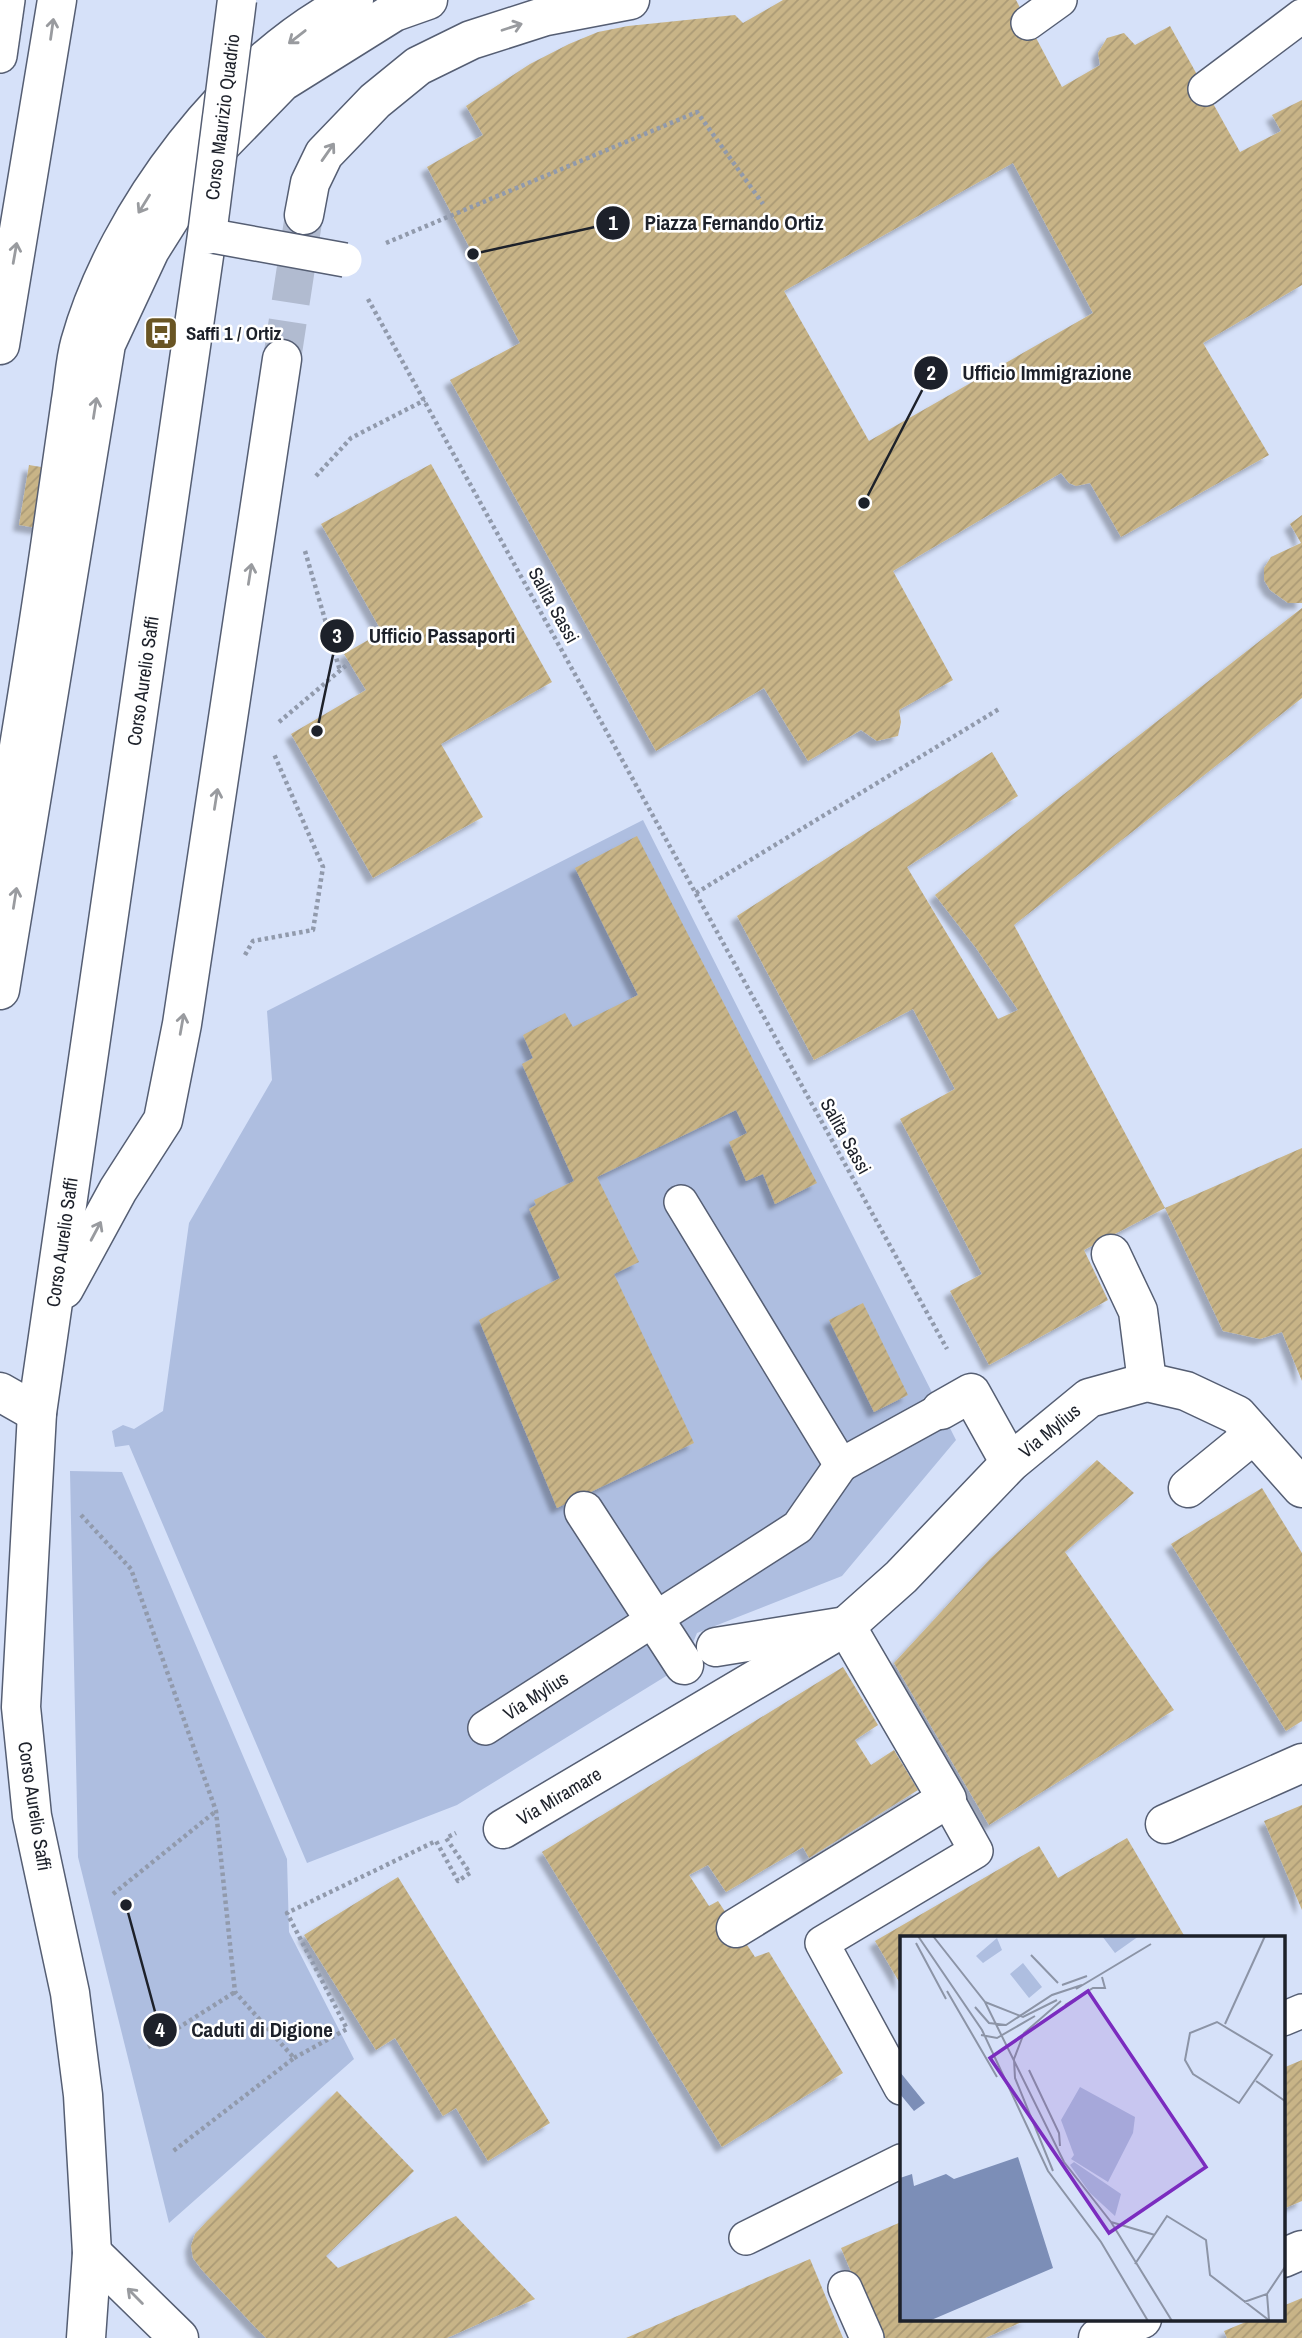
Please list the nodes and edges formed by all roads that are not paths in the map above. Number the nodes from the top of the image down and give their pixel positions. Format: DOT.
graph roads {
  1 [pos="8,0"];
  2 [pos="57,0"];
  3 [pos="237,0"];
  4 [pos="354,0"];
  5 [pos="428,0"];
  6 [pos="630,0"];
  7 [pos="1060,0"];
  8 [pos="1302,16"];
  9 [pos="1028,23"];
  10 [pos="0,56"];
  11 [pos="1205,89"];
  12 [pos="304,215"];
  13 [pos="207,235"];
  14 [pos="345,260"];
  15 [pos="0,345"];
  16 [pos="282,359"];
  17 [pos="0,860"];
  18 [pos="0,990"];
  19 [pos="681,1202"];
  20 [pos="1111,1254"];
  21 [pos="52,1312"];
  22 [pos="1147,1382"];
  23 [pos="0,1392"];
  24 [pos="956,1401"];
  25 [pos="37,1413"];
  26 [pos="1254,1434"];
  27 [pos="1010,1463"];
  28 [pos="841,1465"];
  29 [pos="1188,1488"];
  30 [pos="1302,1488"];
  31 [pos="584,1511"];
  32 [pos="655,1619"];
  33 [pos="845,1626"];
  34 [pos="485,1728"];
  35 [pos="1302,1763"];
  36 [pos="947,1799"];
  37 [pos="1165,1824"];
  38 [pos="503,1829"];
  39 [pos="736,1928"];
  40 [pos="1302,2011"];
  41 [pos="1284,2020"];
  42 [pos="900,2086"];
  43 [pos="900,2161"];
  44 [pos="746,2238"];
  45 [pos="1302,2250"];
  46 [pos="92,2253"];
  47 [pos="1284,2258"];
  48 [pos="1140,2320"];
  49 [pos="86,2338"];
  50 [pos="179,2338"];
  51 [pos="854,2338"];
  52 [pos="867,2338"];
  53 [pos="1098,2338"];
  1 -- 10 [label="lane"];
  15 -- 2 [label="main road, one-way"];
  3 -- 13 [label="main road, Corso Maurizio Quadrio, bridge"];
  4 -- 17 [label="main road, one-way"];
  18 -- 5 [label="main road, one-way"];
  12 -- 6 [label="main road, one-way"];
  7 -- 9 [label="lane"];
  8 -- 11 [label="lane"];
  13 -- 14 [label="lane, bridge"];
  13 -- 21 [label="main road, Corso Aurelio Saffi"];
  21 -- 16 [label="main road, one-way"];
  19 -- 28 [label="lane"];
  20 -- 22 [label="main road"];
  21 -- 25 [label="main road, Corso Aurelio Saffi"];
  22 -- 26 [label="main road, Via Mylius"];
  22 -- 27 [label="main road, Via Mylius"];
  23 -- 25 [label="main road"];
  24 -- 27 [label="main road, Via Mylius"];
  24 -- 28 [label="lane, Via Mylius"];
  25 -- 46 [label="main road, Corso Aurelio Saffi"];
  26 -- 29 [label="main road"];
  26 -- 30 [label="main road, Via Mylius"];
  27 -- 33 [label="main road, Via Miramare"];
  28 -- 32 [label="lane, Via Mylius"];
  31 -- 32 [label="main road"];
  32 -- 33 [label="main road"];
  32 -- 34 [label="lane, Via Mylius"];
  33 -- 36 [label="main road"];
  33 -- 38 [label="main road, Via Miramare"];
  35 -- 37 [label="main road"];
  36 -- 39 [label="main road"];
  36 -- 42 [label="lane"];
  40 -- 41 [label="lane"];
  43 -- 44 [label="lane"];
  45 -- 47 [label="main road"];
  46 -- 49 [label="main road, Corso Aurelio Saffi"];
  50 -- 46 [label="main road, one-way"];
  48 -- 53 [label="main road"];
  51 -- 52 [label="lane"];
}
